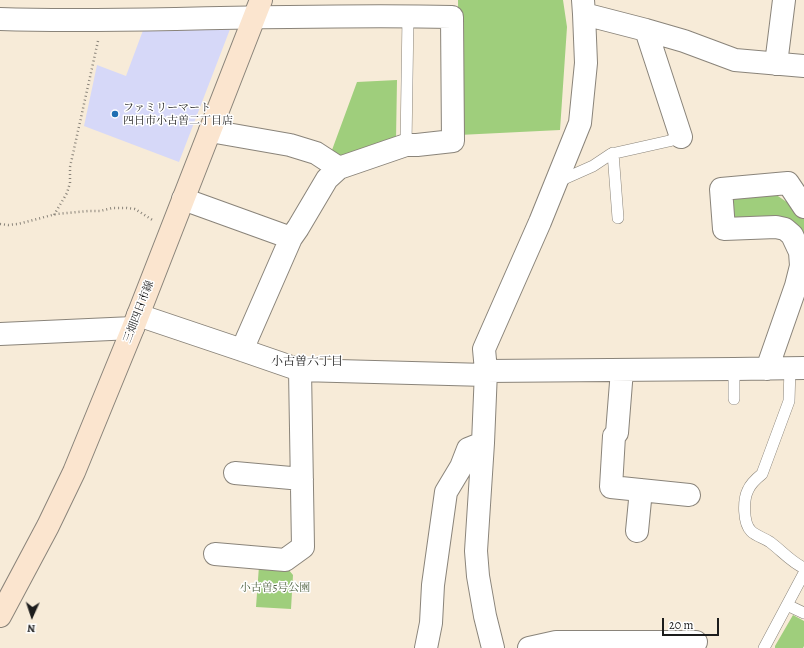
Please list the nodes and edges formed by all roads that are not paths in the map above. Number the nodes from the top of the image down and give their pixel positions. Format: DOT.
graph roads {
  1 [pos="784,0"];
  2 [pos="584,7"];
  3 [pos="258,9"];
  4 [pos="408,16"];
  5 [pos="0,19"];
  6 [pos="646,30"];
  7 [pos="776,64"];
  8 [pos="804,66"];
  9 [pos="210,131"];
  10 [pos="681,137"];
  11 [pos="406,144"];
  12 [pos="613,153"];
  13 [pos="339,168"];
  14 [pos="556,183"];
  15 [pos="183,199"];
  16 [pos="804,207"];
  17 [pos="618,218"];
  18 [pos="291,238"];
  19 [pos="800,285"];
  20 [pos="135,321"];
  21 [pos="0,334"];
  22 [pos="242,350"];
  23 [pos="797,368"];
  24 [pos="734,369"];
  25 [pos="767,369"];
  26 [pos="300,370"];
  27 [pos="622,370"];
  28 [pos="486,373"];
  29 [pos="734,399"];
  30 [pos="483,443"];
  31 [pos="235,473"];
  32 [pos="302,479"];
  33 [pos="641,490"];
  34 [pos="689,495"];
  35 [pos="638,531"];
  36 [pos="215,554"];
  37 [pos="804,568"];
  38 [pos="804,573"];
  39 [pos="801,587"];
  40 [pos="787,605"];
  41 [pos="804,614"];
  42 [pos="0,616"];
  43 [pos="696,642"];
  44 [pos="426,648"];
  45 [pos="493,648"];
  46 [pos="529,648"];
  47 [pos="764,648"];
  1 -- 7 [label="street"];
  2 -- 6 [label="street"];
  2 -- 14 [label="street"];
  3 -- 4 [label="street"];
  3 -- 5 [label="street"];
  3 -- 9 [label="main road, 三畑四日市線"];
  4 -- 11 [label="lane"];
  4 -- 11 [label="street"];
  6 -- 7 [label="street"];
  6 -- 10 [label="street"];
  7 -- 8 [label="street"];
  9 -- 13 [label="street"];
  9 -- 15 [label="main road, 三畑四日市線"];
  10 -- 12 [label="lane"];
  11 -- 13 [label="street"];
  12 -- 14 [label="lane"];
  12 -- 17 [label="lane"];
  13 -- 18 [label="street"];
  14 -- 28 [label="street"];
  15 -- 18 [label="street"];
  15 -- 20 [label="main road, 三畑四日市線"];
  16 -- 19 [label="street"];
  18 -- 22 [label="street"];
  19 -- 25 [label="street"];
  20 -- 21 [label="street"];
  20 -- 22 [label="street"];
  20 -- 42 [label="main road, 三畑四日市線"];
  22 -- 26 [label="street"];
  23 -- 25 [label="street"];
  23 -- 37 [label="lane"];
  24 -- 25 [label="street"];
  24 -- 27 [label="street"];
  24 -- 29 [label="lane"];
  26 -- 28 [label="street"];
  26 -- 32 [label="street"];
  27 -- 28 [label="street"];
  27 -- 33 [label="street"];
  28 -- 30 [label="street"];
  30 -- 44 [label="street"];
  30 -- 45 [label="street"];
  31 -- 32 [label="street"];
  32 -- 36 [label="street"];
  33 -- 34 [label="street"];
  33 -- 35 [label="street"];
  38 -- 39 [label="lane"];
  39 -- 40 [label="lane"];
  40 -- 41 [label="lane"];
  40 -- 47 [label="lane"];
  43 -- 46 [label="street"];
}
